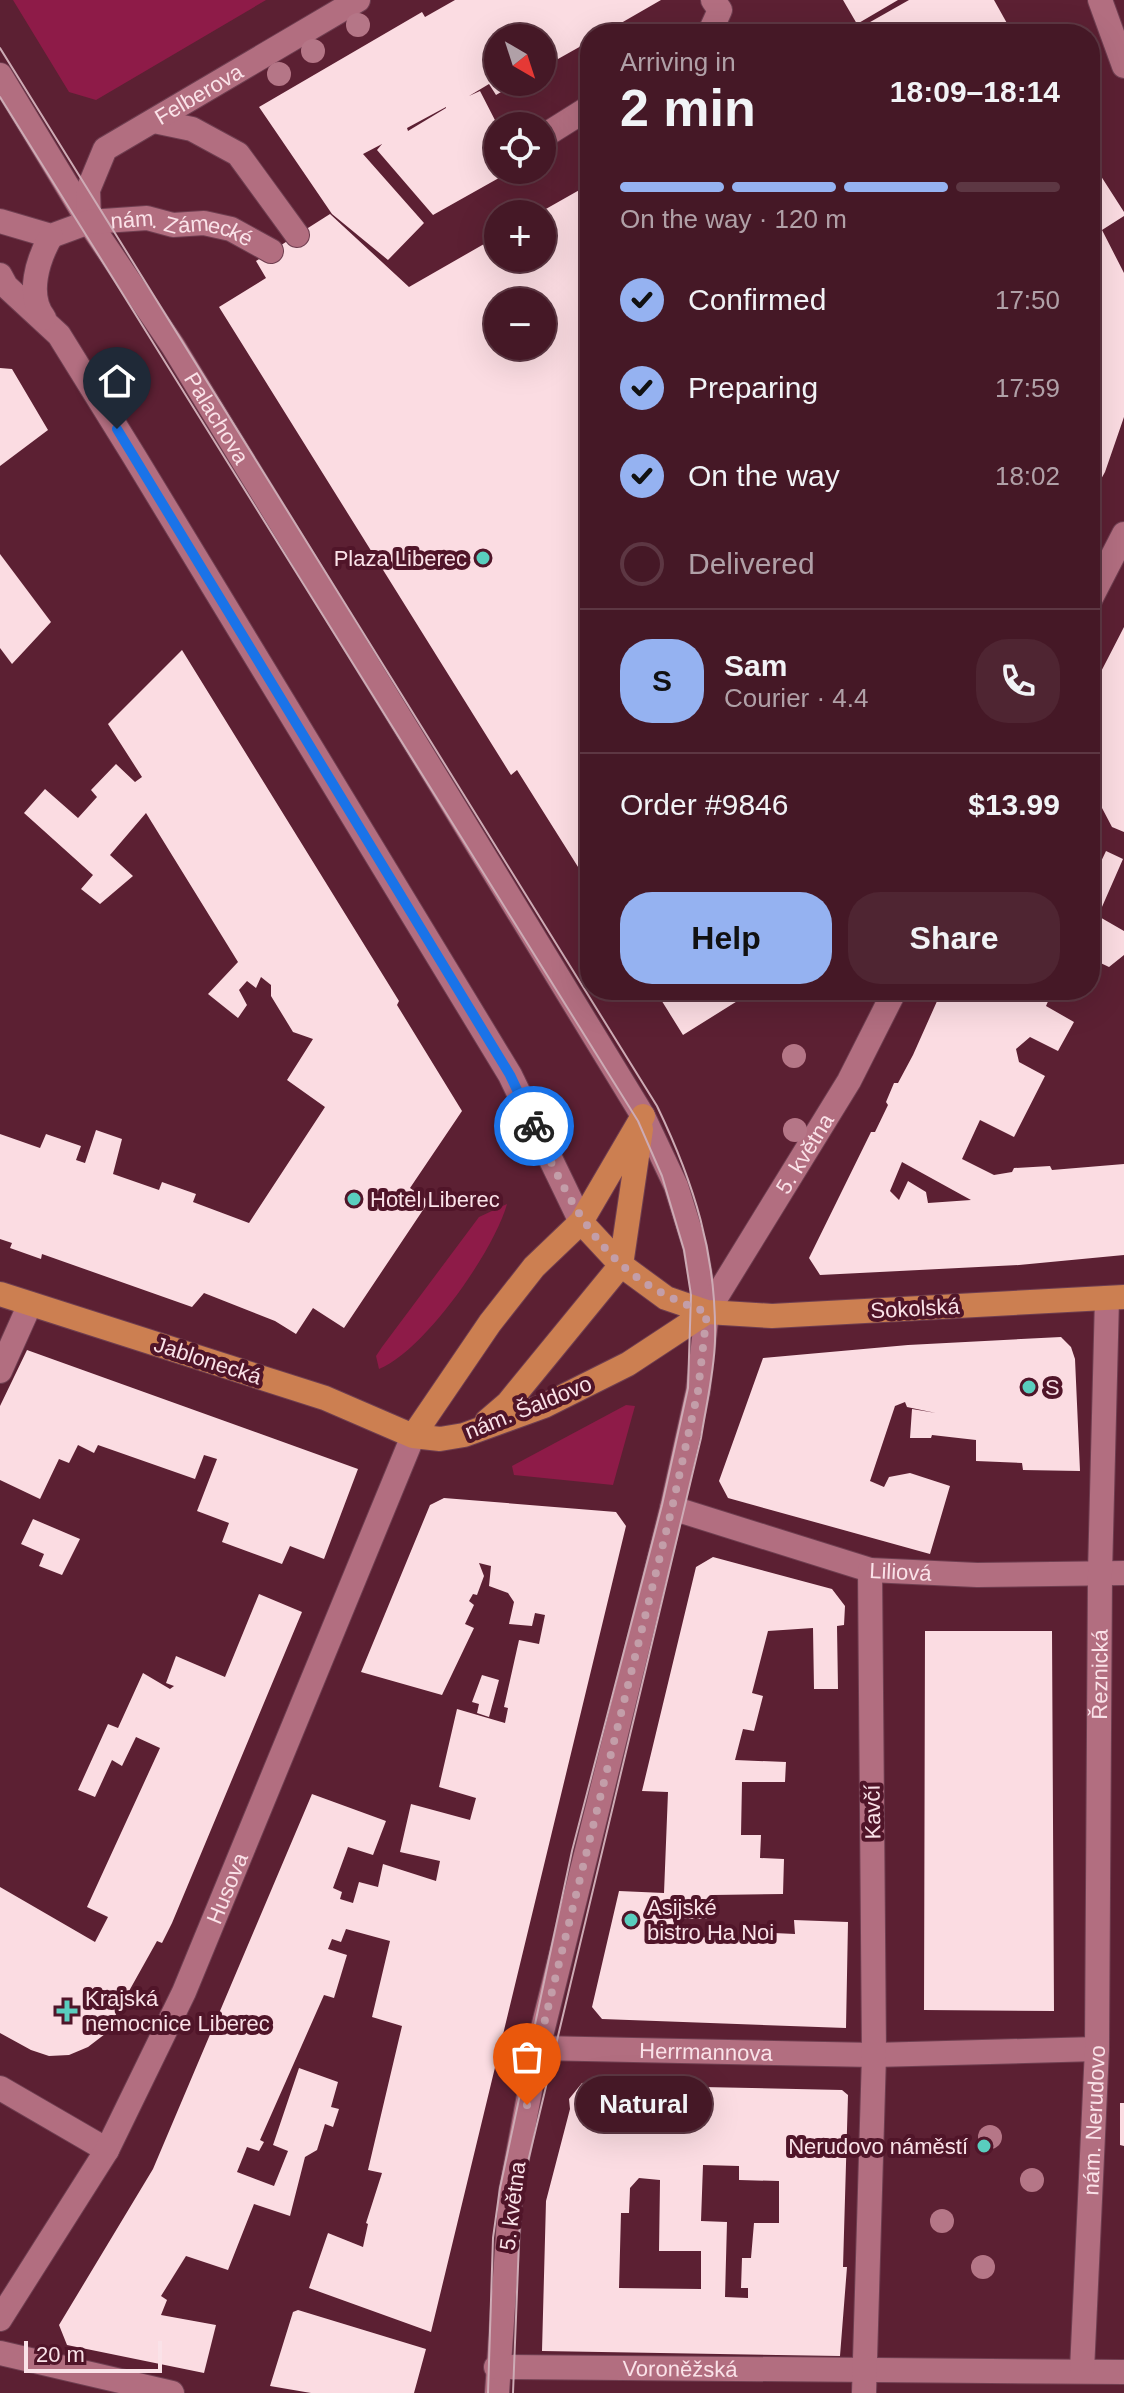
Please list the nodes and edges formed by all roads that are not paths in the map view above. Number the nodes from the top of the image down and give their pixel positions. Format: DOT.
graph roads {
  1 [pos="358,0"];
  2 [pos="713,0"];
  3 [pos="1100,0"];
  4 [pos="714,24"];
  5 [pos="1124,66"];
  6 [pos="0,75"];
  7 [pos="580,113"];
  8 [pos="154,121"];
  9 [pos="556,128"];
  10 [pos="0,221"];
  11 [pos="89,222"];
  12 [pos="297,235"];
  13 [pos="51,236"];
  14 [pos="271,251"];
  15 [pos="2,284"];
  16 [pos="59,335"];
  17 [pos="1124,534"];
  18 [pos="1100,581"];
  19 [pos="890,1000"];
  20 [pos="643,1116"];
  21 [pos="581,1222"];
  22 [pos="621,1265"];
  23 [pos="0,1294"];
  24 [pos="1116,1297"];
  25 [pos="30,1304"];
  26 [pos="707,1312"];
  27 [pos="0,1371"];
  28 [pos="464,1435"];
  29 [pos="413,1436"];
  30 [pos="679,1510"];
  31 [pos="870,1570"];
  32 [pos="1112,1573"];
  33 [pos="538,2048"];
  34 [pos="1097,2049"];
  35 [pos="874,2055"];
  36 [pos="0,2088"];
  37 [pos="107,2150"];
  38 [pos="0,2319"];
  39 [pos="0,2353"];
  40 [pos="496,2367"];
  41 [pos="1104,2376"];
  42 [pos="864,2381"];
  43 [pos="172,2393"];
  44 [pos="497,2393"];
  1 -- 8 [label="street, Felberova"];
  2 -- 4 [label="street"];
  3 -- 5 [label="street"];
  6 -- 11 [label="street, Palachova"];
  7 -- 9 [label="street"];
  8 -- 11 [label="street, Felberova"];
  8 -- 12 [label="street, nám. Zámecké"];
  10 -- 13 [label="street"];
  11 -- 13 [label="street, nám. Zámecké"];
  11 -- 14 [label="street, nám. Zámecké"];
  11 -- 20 [label="street, Palachova"];
  13 -- 16 [label="street"];
  15 -- 16 [label="street"];
  16 -- 21 [label="street"];
  17 -- 18 [label="street"];
  19 -- 26 [label="street, 5. května"];
  20 -- 21 [label="main road, nám. Šaldovo"];
  20 -- 22 [label="main road"];
  20 -- 26 [label="street"];
  21 -- 22 [label="main road"];
  21 -- 29 [label="main road, nám. Šaldovo"];
  22 -- 26 [label="main road"];
  22 -- 28 [label="main road"];
  23 -- 25 [label="main road, Jablonecká"];
  24 -- 26 [label="main road, Sokolská"];
  24 -- 32 [label="street, Řeznická"];
  25 -- 27 [label="street"];
  25 -- 29 [label="main road, Jablonecká"];
  26 -- 28 [label="main road, nám. Šaldovo"];
  26 -- 30 [label="street"];
  28 -- 29 [label="main road, nám. Šaldovo"];
  29 -- 37 [label="street, Husova"];
  30 -- 31 [label="street, Liliová"];
  30 -- 33 [label="street, 5. května"];
  31 -- 32 [label="street, Liliová"];
  31 -- 35 [label="street, Kavčí"];
  32 -- 34 [label="street, Řeznická"];
  33 -- 35 [label="street, Herrmannova"];
  33 -- 40 [label="street, 5. května"];
  34 -- 35 [label="street, nám. Nerudovo"];
  34 -- 41 [label="street, nám. Nerudovo"];
  35 -- 42 [label="street"];
  36 -- 37 [label="street"];
  37 -- 38 [label="street, Husova"];
  39 -- 43 [label="street"];
  40 -- 42 [label="street, Voroněžská"];
  40 -- 44 [label="street, 5. května"];
  41 -- 42 [label="street, nám. Nerudovo"];
}
